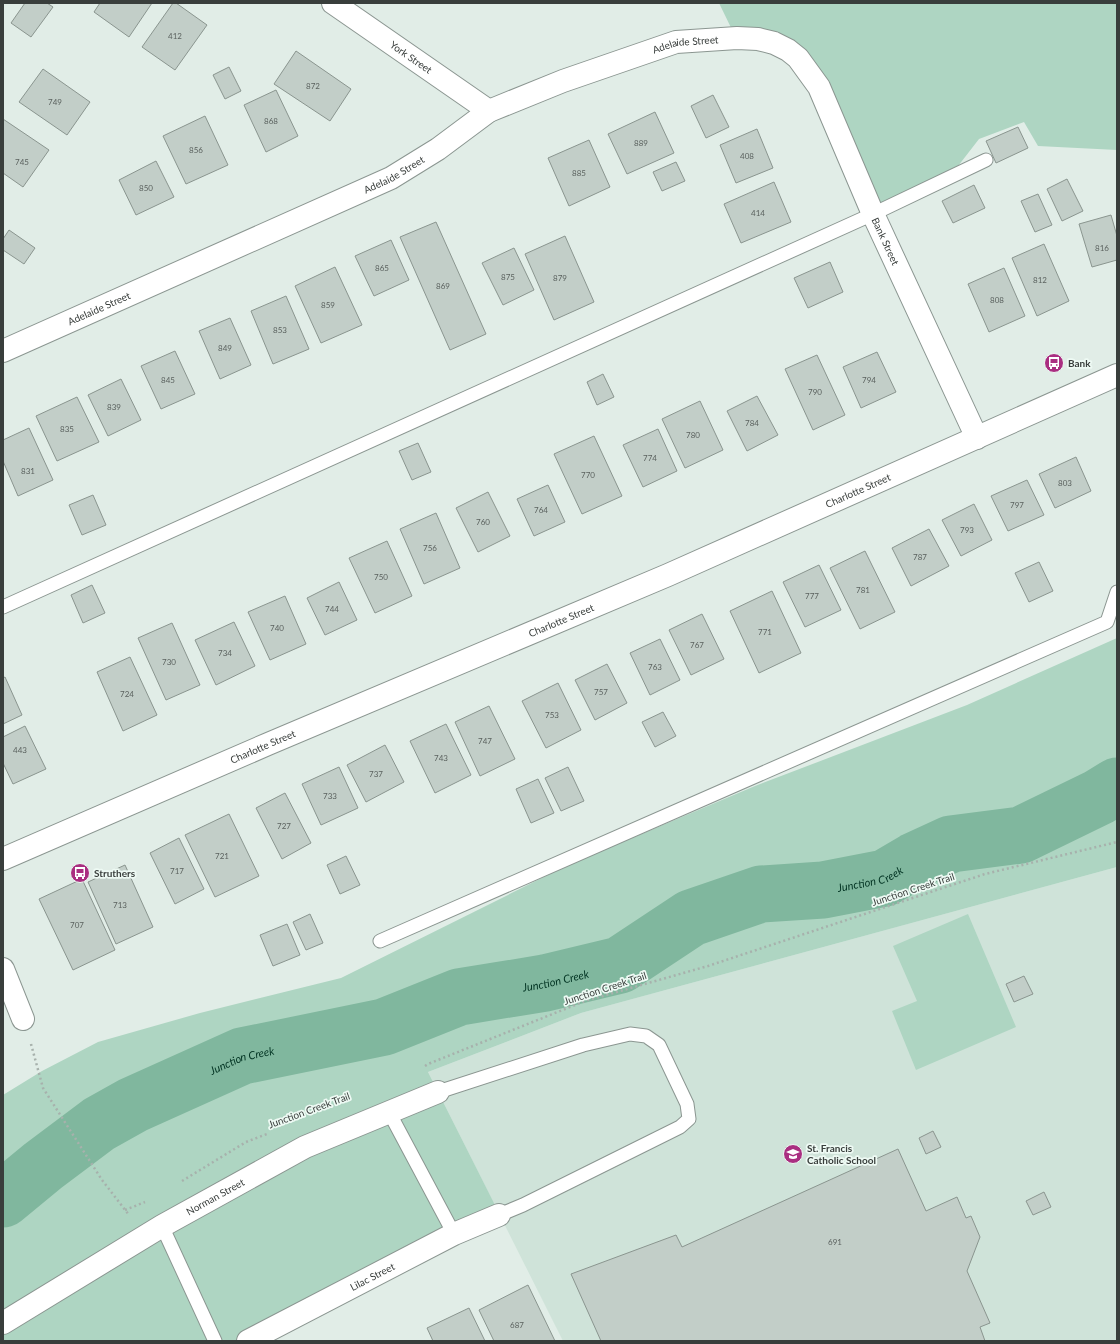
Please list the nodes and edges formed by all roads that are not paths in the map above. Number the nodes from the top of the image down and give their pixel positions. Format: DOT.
graph roads {
  1 [pos="333,3"];
  2 [pos="788,50"];
  3 [pos="489,111"];
  4 [pos="986,160"];
  5 [pos="873,214"];
  6 [pos="3,351"];
  7 [pos="1117,375"];
  8 [pos="976,438"];
  9 [pos="1117,592"];
  10 [pos="3,607"];
  11 [pos="3,859"];
  12 [pos="380,941"];
  13 [pos="3,969"];
  14 [pos="23,1019"];
  15 [pos="438,1092"];
  16 [pos="389,1112"];
  17 [pos="499,1215"];
  18 [pos="162,1226"];
  19 [pos="454,1234"];
  20 [pos="3,1323"];
  21 [pos="215,1341"];
  22 [pos="248,1341"];
  1 -- 3 [label="street, York Street"];
  2 -- 3 [label="street, Adelaide Street"];
  2 -- 5 [label="street, Bank Street"];
  3 -- 6 [label="street, Adelaide Street"];
  4 -- 5 [label="lane"];
  5 -- 8 [label="street, Bank Street"];
  5 -- 10 [label="lane"];
  7 -- 8 [label="street, Charlotte Street"];
  8 -- 11 [label="street, Charlotte Street"];
  9 -- 12 [label="lane"];
  13 -- 14 [label="street"];
  15 -- 16 [label="street, Norman Street"];
  15 -- 17 [label="lane"];
  16 -- 18 [label="street, Norman Street"];
  16 -- 19 [label="lane"];
  17 -- 19 [label="street, Lilac Street"];
  18 -- 20 [label="street, Norman Street"];
  18 -- 21 [label="lane"];
  19 -- 22 [label="street, Lilac Street"];
}
